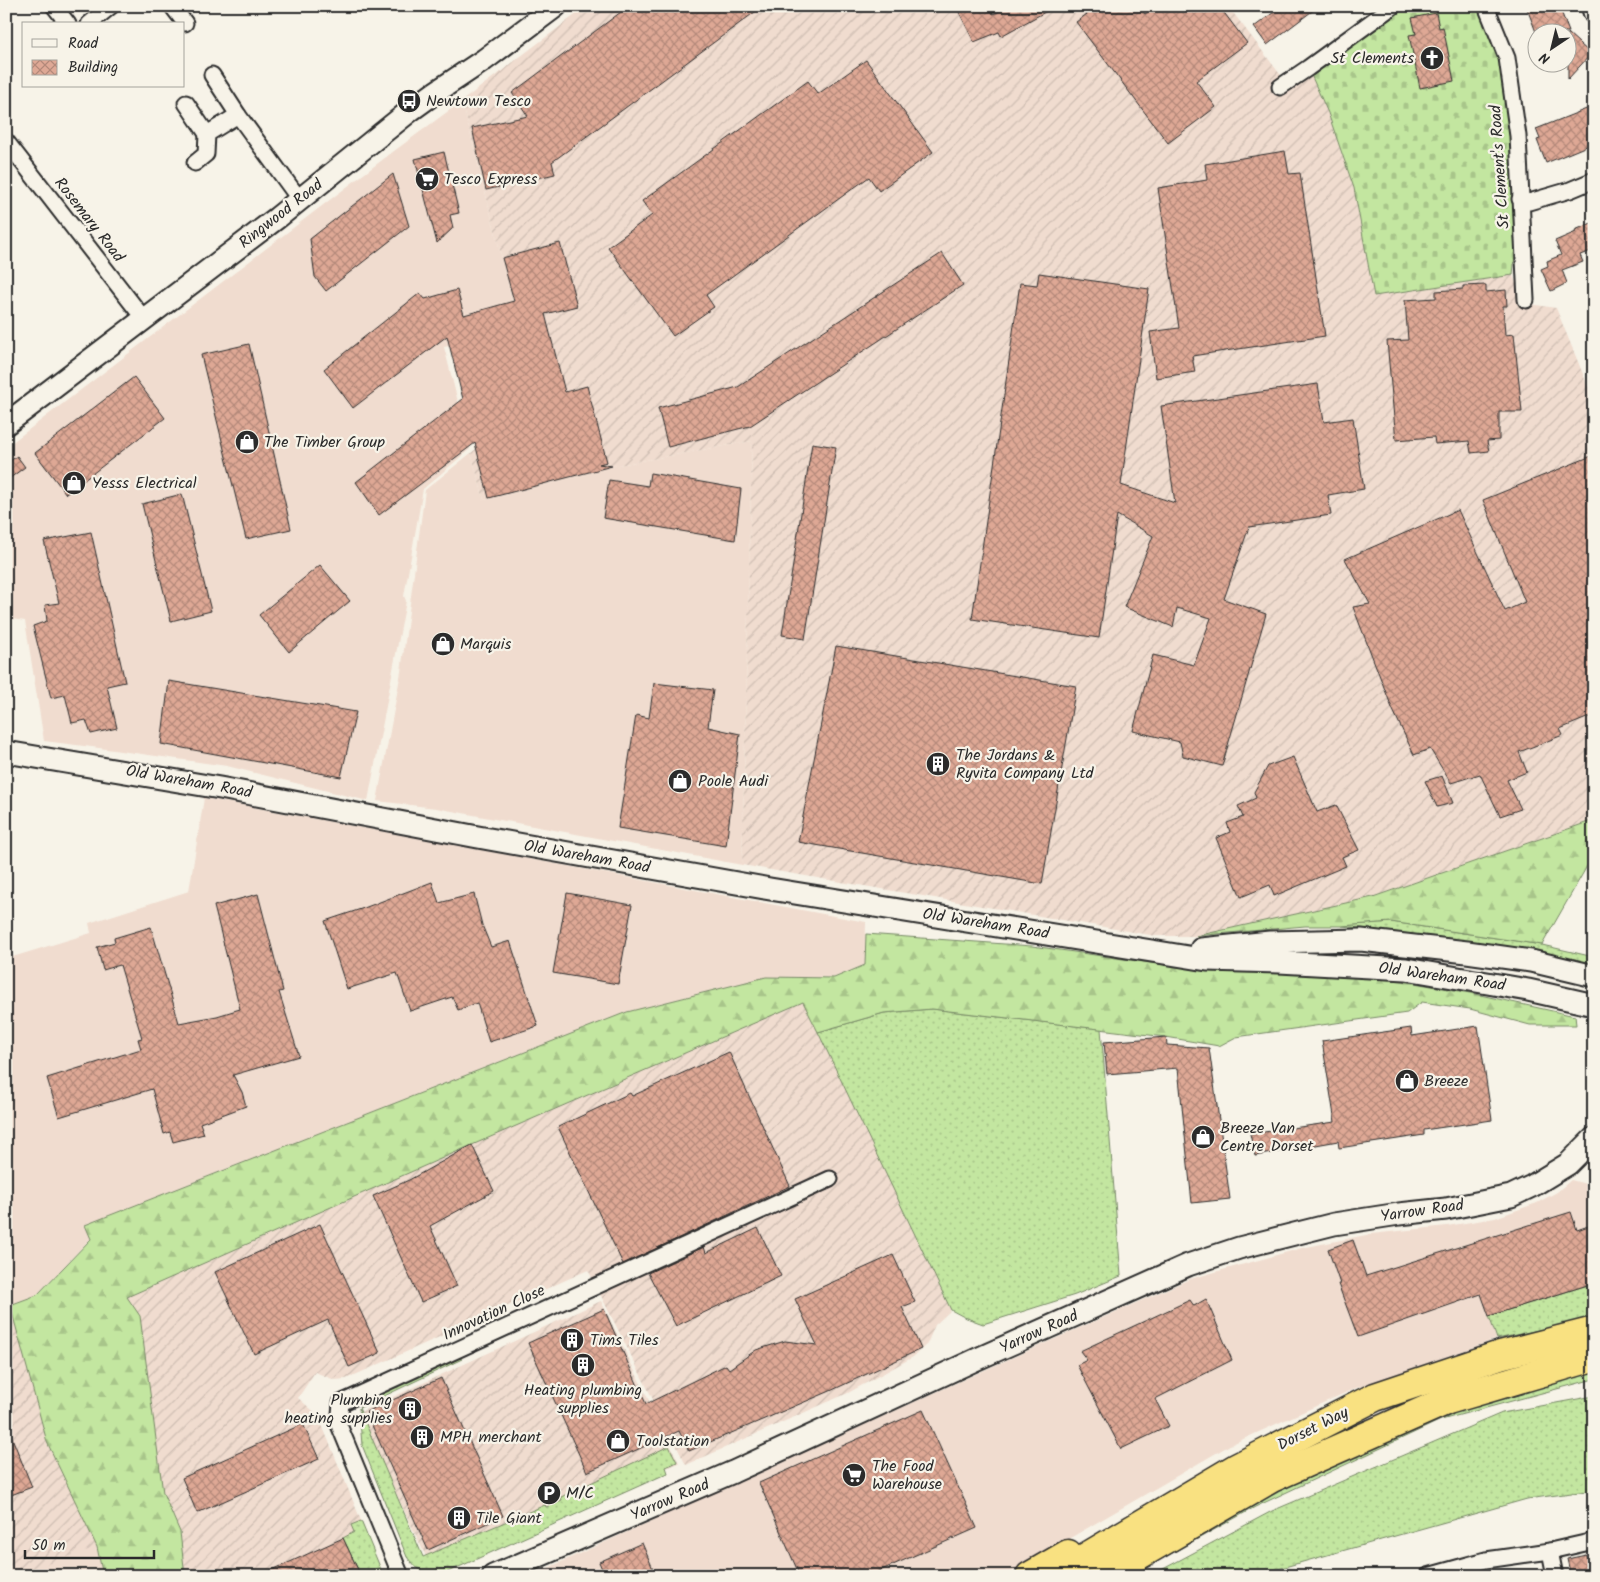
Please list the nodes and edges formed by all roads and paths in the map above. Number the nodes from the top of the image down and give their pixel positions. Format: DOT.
graph roads {
  1 [pos="54,6"];
  2 [pos="111,6"];
  3 [pos="172,6"];
  4 [pos="556,6"];
  5 [pos="1393,6"];
  6 [pos="1486,6"];
  7 [pos="66,22"];
  8 [pos="91,22"];
  9 [pos="184,22"];
  10 [pos="212,75"];
  11 [pos="1280,87"];
  12 [pos="186,103"];
  13 [pos="238,115"];
  14 [pos="207,134"];
  15 [pos="6,141"];
  16 [pos="195,163"];
  17 [pos="1594,180"];
  18 [pos="1520,199"];
  19 [pos="300,200"];
  20 [pos="1526,300"];
  21 [pos="144,320"];
  22 [pos="6,424"];
  23 [pos="6,752"];
  24 [pos="1168,953"];
  25 [pos="1594,976"];
  26 [pos="1594,1005"];
  27 [pos="1594,1138"];
  28 [pos="830,1179"];
  29 [pos="1594,1331"];
  30 [pos="1594,1356"];
  31 [pos="1262,1455"];
  32 [pos="1594,1541"];
  33 [pos="1550,1551"];
  34 [pos="401,1576"];
  35 [pos="493,1576"];
  36 [pos="1030,1576"];
  37 [pos="1054,1576"];
  38 [pos="1103,1576"];
  39 [pos="1428,1576"];
  40 [pos="1554,1576"];
  1 -- 7 [label="street"];
  2 -- 8 [label="street"];
  3 -- 9 [label="street"];
  4 -- 19 [label="street, Ringwood Road"];
  5 -- 11 [label="street"];
  6 -- 18 [label="street, St Clement's Road"];
  10 -- 13 [label="street"];
  12 -- 14 [label="street"];
  13 -- 14 [label="street"];
  13 -- 19 [label="street"];
  14 -- 16 [label="street"];
  15 -- 21 [label="street, Rosemary Road"];
  17 -- 18 [label="street"];
  18 -- 20 [label="street, St Clement's Road"];
  19 -- 21 [label="street, Ringwood Road"];
  21 -- 22 [label="street, Ringwood Road"];
  23 -- 24 [label="street, Old Wareham Road"];
  24 -- 25 [label="street, Old Wareham Road"];
  24 -- 26 [label="street, Old Wareham Road"];
  27 -- 35 [label="street, Yarrow Road"];
  28 -- 34 [label="street, Innovation Close"];
  29 -- 31 [label="highway, Dorset Way"];
  30 -- 38 [label="highway, Dorset Way"];
  31 -- 36 [label="highway"];
  31 -- 37 [label="highway, Dorset Way"];
  32 -- 33 [label="street"];
  33 -- 39 [label="street"];
  33 -- 40 [label="street"];
}
